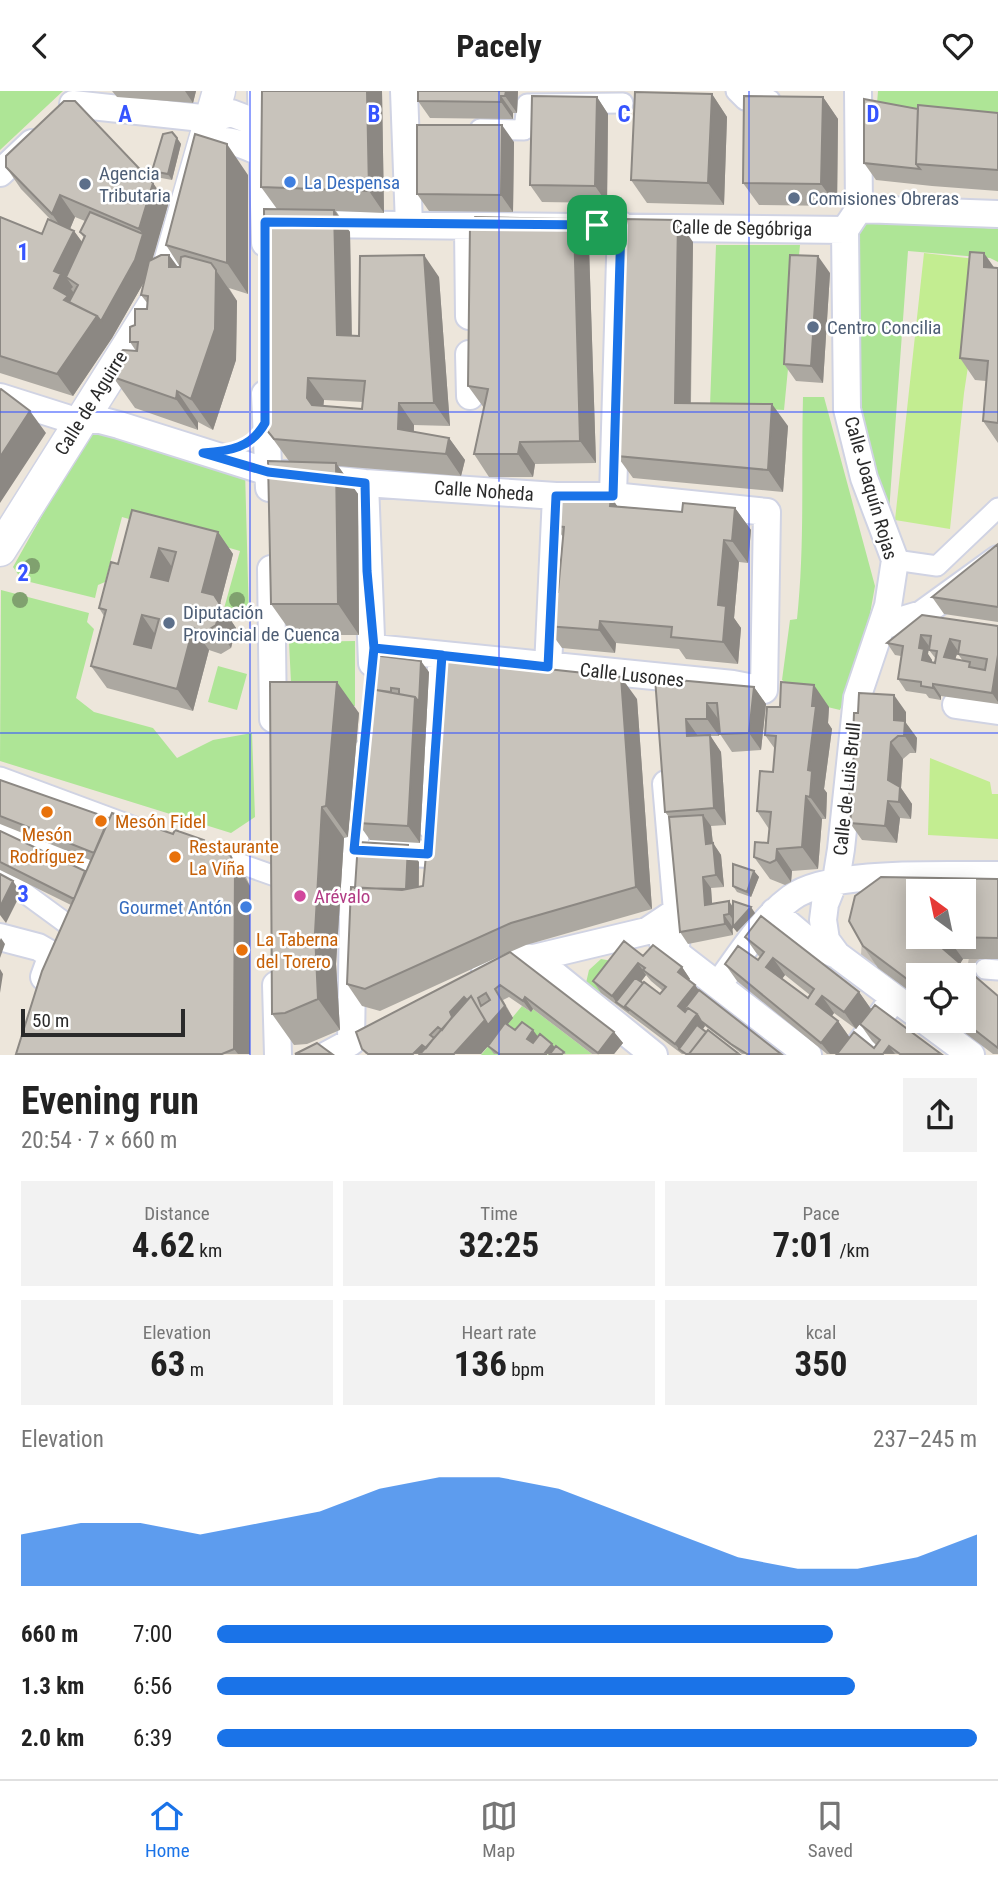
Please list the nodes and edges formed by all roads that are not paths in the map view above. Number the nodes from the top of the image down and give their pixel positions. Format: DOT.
graph roads {
  1 [pos="261,91"];
  2 [pos="404,91"];
  3 [pos="736,91"];
  4 [pos="858,91"];
  5 [pos="82,98"];
  6 [pos="786,101"];
  7 [pos="623,103"];
  8 [pos="215,105"];
  9 [pos="260,124"];
  10 [pos="458,129"];
  11 [pos="202,150"];
  12 [pos="261,153"];
  13 [pos="0,173"];
  14 [pos="998,214"];
  15 [pos="852,219"];
  16 [pos="265,222"];
  17 [pos="409,225"];
  18 [pos="621,225"];
  19 [pos="468,226"];
  20 [pos="265,262"];
  21 [pos="265,367"];
  22 [pos="470,396"];
  23 [pos="0,397"];
  24 [pos="79,422"];
  25 [pos="265,423"];
  26 [pos="203,453"];
  27 [pos="268,472"];
  28 [pos="365,483"];
  29 [pos="556,496"];
  30 [pos="613,496"];
  31 [pos="998,508"];
  32 [pos="270,511"];
  33 [pos="0,550"];
  34 [pos="271,550"];
  35 [pos="998,559"];
  36 [pos="895,560"];
  37 [pos="883,626"];
  38 [pos="374,648"];
  39 [pos="442,655"];
  40 [pos="548,667"];
  41 [pos="657,678"];
  42 [pos="370,685"];
  43 [pos="764,690"];
  44 [pos="857,698"];
  45 [pos="956,705"];
  46 [pos="659,706"];
  47 [pos="998,711"];
  48 [pos="365,735"];
  49 [pos="273,749"];
  50 [pos="664,760"];
  51 [pos="0,777"];
  52 [pos="0,833"];
  53 [pos="152,833"];
  54 [pos="189,846"];
  55 [pos="354,850"];
  56 [pos="275,865"];
  57 [pos="106,872"];
  58 [pos="0,875"];
  59 [pos="998,875"];
  60 [pos="835,880"];
  61 [pos="275,902"];
  62 [pos="677,911"];
  63 [pos="774,912"];
  64 [pos="648,931"];
  65 [pos="78,932"];
  66 [pos="0,937"];
  67 [pos="676,953"];
  68 [pos="276,955"];
  69 [pos="534,958"];
  70 [pos="848,958"];
  71 [pos="461,983"];
  72 [pos="718,985"];
  73 [pos="895,998"];
  74 [pos="35,1004"];
  75 [pos="906,1006"];
  76 [pos="941,1033"];
  77 [pos="336,1051"];
  78 [pos="650,1053"];
  79 [pos="278,1055"];
  80 [pos="808,1055"];
  81 [pos="852,1055"];
  82 [pos="971,1055"];
  1 -- 9 [label="street"];
  2 -- 17 [label="street"];
  3 -- 6 [label="street"];
  4 -- 15 [label="street, Calle Joaquín Rojas"];
  5 -- 8 [label="street"];
  5 -- 13 [label="street"];
  7 -- 10 [label="street"];
  8 -- 9 [label="street"];
  8 -- 11 [label="street, Calle de Aguirre"];
  9 -- 12 [label="street"];
  11 -- 12 [label="street"];
  11 -- 24 [label="street, Calle de Aguirre"];
  12 -- 16 [label="street"];
  14 -- 15 [label="street, Calle de Segóbriga"];
  15 -- 18 [label="street, Calle de Segóbriga"];
  15 -- 36 [label="street, Calle Joaquín Rojas"];
  16 -- 17 [label="street, Calle de Segóbriga"];
  16 -- 20 [label="street"];
  17 -- 19 [label="street, Calle de Segóbriga"];
  18 -- 19 [label="street, Calle de Segóbriga"];
  18 -- 30 [label="street"];
  19 -- 22 [label="street"];
  21 -- 25 [label="street"];
  23 -- 24 [label="street, Calle Noheda"];
  24 -- 26 [label="street, Calle Noheda"];
  24 -- 33 [label="street, Calle de Aguirre"];
  25 -- 26 [label="street, Calle Noheda"];
  25 -- 27 [label="street"];
  26 -- 27 [label="street, Calle Noheda"];
  27 -- 28 [label="street, Calle Noheda"];
  27 -- 32 [label="street"];
  28 -- 29 [label="street, Calle Noheda"];
  28 -- 38 [label="street"];
  29 -- 30 [label="street, Calle Noheda"];
  29 -- 40 [label="street"];
  30 -- 43 [label="street, Calle Noheda"];
  31 -- 36 [label="street"];
  34 -- 49 [label="street"];
  35 -- 37 [label="street"];
  36 -- 37 [label="street, Calle Joaquín Rojas"];
  37 -- 44 [label="street, Calle Joaquín Rojas"];
  38 -- 39 [label="street, Calle Lusones"];
  38 -- 42 [label="street"];
  39 -- 40 [label="street, Calle Lusones"];
  39 -- 55 [label="street"];
  40 -- 41 [label="street, Calle Lusones"];
  41 -- 43 [label="street, Calle Lusones"];
  41 -- 46 [label="street"];
  44 -- 60 [label="street, Calle de Luis Brull"];
  45 -- 47 [label="street"];
  48 -- 55 [label="street"];
  50 -- 62 [label="street"];
  51 -- 53 [label="street"];
  52 -- 57 [label="street"];
  54 -- 56 [label="street"];
  55 -- 77 [label="street"];
  56 -- 61 [label="street"];
  58 -- 65 [label="street"];
  59 -- 60 [label="street"];
  60 -- 63 [label="street"];
  60 -- 70 [label="street, Calle de Luis Brull"];
  62 -- 64 [label="street"];
  62 -- 67 [label="street"];
  63 -- 70 [label="street"];
  63 -- 72 [label="street"];
  64 -- 67 [label="street"];
  64 -- 69 [label="street"];
  66 -- 74 [label="street"];
  67 -- 72 [label="street"];
  68 -- 79 [label="street"];
  69 -- 71 [label="street"];
  69 -- 78 [label="street"];
  70 -- 73 [label="street"];
  72 -- 80 [label="street"];
  73 -- 75 [label="street"];
  73 -- 81 [label="street"];
  76 -- 82 [label="street"];
}
